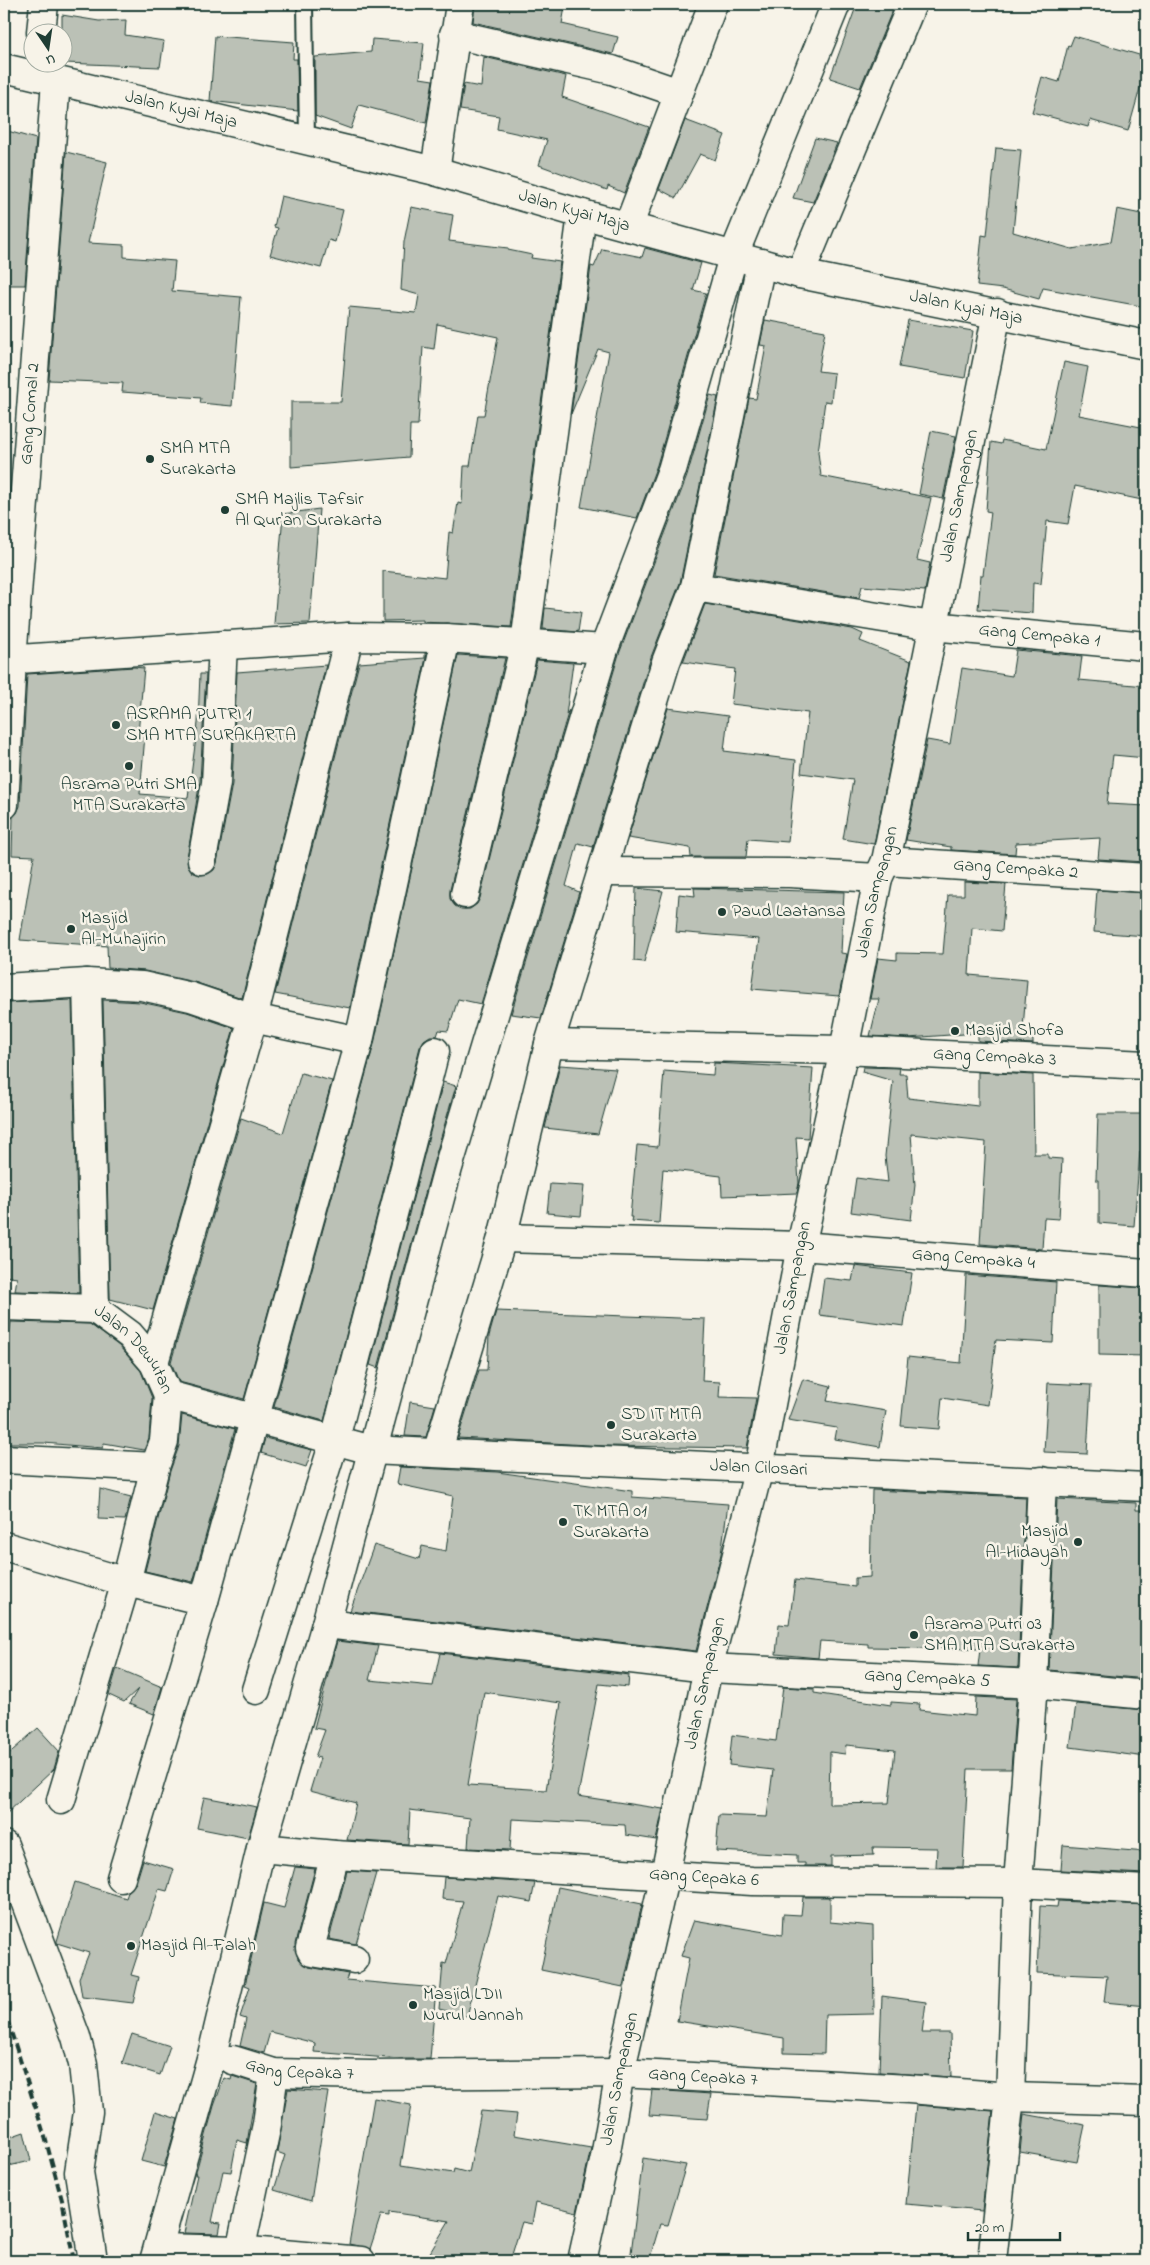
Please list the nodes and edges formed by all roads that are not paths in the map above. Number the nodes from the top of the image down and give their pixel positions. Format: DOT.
graph roads {
  1 [pos="44,4"];
  2 [pos="305,4"];
  3 [pos="460,4"];
  4 [pos="713,4"];
  5 [pos="836,4"];
  6 [pos="912,4"];
  7 [pos="42,22"];
  8 [pos="454,34"];
  9 [pos="4,68"];
  10 [pos="44,73"];
  11 [pos="678,93"];
  12 [pos="308,141"];
  13 [pos="435,171"];
  14 [pos="582,214"];
  15 [pos="628,227"];
  16 [pos="733,257"];
  17 [pos="760,263"];
  18 [pos="800,274"];
  19 [pos="997,312"];
  20 [pos="1146,345"];
  21 [pos="695,586"];
  22 [pos="932,626"];
  23 [pos="348,637"];
  24 [pos="446,638"];
  25 [pos="525,643"];
  26 [pos="223,645"];
  27 [pos="1146,646"];
  28 [pos="604,649"];
  29 [pos="8,660"];
  30 [pos="4,805"];
  31 [pos="202,860"];
  32 [pos="882,870"];
  33 [pos="603,872"];
  34 [pos="1146,878"];
  35 [pos="465,894"];
  36 [pos="87,983"];
  37 [pos="4,988"];
  38 [pos="253,1018"];
  39 [pos="359,1041"];
  40 [pos="549,1044"];
  41 [pos="844,1050"];
  42 [pos="435,1052"];
  43 [pos="1146,1065"];
  44 [pos="502,1238"];
  45 [pos="801,1246"];
  46 [pos="1146,1272"];
  47 [pos="4,1306"];
  48 [pos="95,1308"];
  49 [pos="154,1364"];
  50 [pos="168,1395"];
  51 [pos="255,1418"];
  52 [pos="334,1439"];
  53 [pos="371,1450"];
  54 [pos="437,1453"];
  55 [pos="4,1459"];
  56 [pos="1146,1464"];
  57 [pos="155,1467"];
  58 [pos="759,1468"];
  59 [pos="1042,1481"];
  60 [pos="1146,1487"];
  61 [pos="4,1546"];
  62 [pos="126,1582"];
  63 [pos="204,1601"];
  64 [pos="326,1624"];
  65 [pos="708,1668"];
  66 [pos="1034,1684"];
  67 [pos="256,1690"];
  68 [pos="1146,1695"];
  69 [pos="61,1800"];
  70 [pos="4,1845"];
  71 [pos="261,1848"];
  72 [pos="334,1855"];
  73 [pos="666,1874"];
  74 [pos="121,1878"];
  75 [pos="1018,1883"];
  76 [pos="1146,1890"];
  77 [pos="354,1959"];
  78 [pos="233,2060"];
  79 [pos="274,2073"];
  80 [pos="620,2073"];
  81 [pos="1010,2097"];
  82 [pos="1146,2101"];
  83 [pos="157,2254"];
  84 [pos="239,2256"];
  85 [pos="93,2261"];
  86 [pos="361,2261"];
  87 [pos="589,2261"];
  88 [pos="992,2261"];
  1 -- 7 [label="street"];
  2 -- 12 [label="lane"];
  3 -- 8 [label="street"];
  4 -- 11 [label="street"];
  5 -- 16 [label="street"];
  6 -- 18 [label="street"];
  8 -- 11 [label="street"];
  8 -- 13 [label="street"];
  9 -- 10 [label="street, Jalan Kyai Maja"];
  10 -- 12 [label="street, Jalan Kyai Maja"];
  10 -- 29 [label="street, Gang Comal 2"];
  11 -- 15 [label="street"];
  12 -- 13 [label="street, Jalan Kyai Maja"];
  13 -- 14 [label="street, Jalan Kyai Maja"];
  14 -- 15 [label="street, Jalan Kyai Maja"];
  14 -- 25 [label="street"];
  15 -- 16 [label="street, Jalan Kyai Maja"];
  16 -- 17 [label="street, Jalan Kyai Maja"];
  16 -- 28 [label="street"];
  17 -- 18 [label="street, Jalan Kyai Maja"];
  17 -- 21 [label="street"];
  18 -- 19 [label="street, Jalan Kyai Maja"];
  19 -- 20 [label="street, Jalan Kyai Maja"];
  19 -- 22 [label="street, Jalan Sampangan"];
  21 -- 22 [label="street, Gang Cempaka 1"];
  21 -- 33 [label="street"];
  22 -- 27 [label="street, Gang Cempaka 1"];
  22 -- 32 [label="street, Jalan Sampangan"];
  23 -- 24 [label="street"];
  23 -- 26 [label="street"];
  23 -- 38 [label="street"];
  24 -- 25 [label="street"];
  24 -- 39 [label="street"];
  25 -- 28 [label="street"];
  25 -- 35 [label="street"];
  26 -- 29 [label="street"];
  26 -- 31 [label="street"];
  28 -- 53 [label="street"];
  29 -- 30 [label="street, Gang Comal 2"];
  32 -- 33 [label="street, Gang Cempaka 2"];
  32 -- 34 [label="street, Gang Cempaka 2"];
  32 -- 41 [label="street, Jalan Sampangan"];
  33 -- 40 [label="street"];
  36 -- 37 [label="street"];
  36 -- 38 [label="street"];
  36 -- 48 [label="street"];
  38 -- 39 [label="street"];
  38 -- 49 [label="street"];
  39 -- 51 [label="street"];
  40 -- 41 [label="street, Gang Cempaka 3"];
  40 -- 44 [label="street"];
  41 -- 43 [label="street, Gang Cempaka 3"];
  41 -- 45 [label="street, Jalan Sampangan"];
  42 -- 52 [label="street"];
  44 -- 45 [label="street, Gang Cempaka 4"];
  44 -- 54 [label="street"];
  45 -- 46 [label="street, Gang Cempaka 4"];
  45 -- 58 [label="street, Jalan Sampangan"];
  47 -- 48 [label="street, Jalan Dewutan"];
  48 -- 49 [label="street, Jalan Dewutan"];
  49 -- 50 [label="street, Jalan Dewutan"];
  50 -- 51 [label="street, Jalan Dewutan"];
  50 -- 57 [label="street"];
  51 -- 52 [label="street, Jalan Dewutan"];
  51 -- 63 [label="street"];
  52 -- 53 [label="street, Jalan Dewutan"];
  52 -- 67 [label="street"];
  53 -- 54 [label="street, Jalan Cilosari"];
  53 -- 64 [label="street"];
  54 -- 58 [label="street, Jalan Cilosari"];
  55 -- 57 [label="street"];
  56 -- 60 [label="street"];
  57 -- 62 [label="street"];
  58 -- 59 [label="street, Jalan Cilosari"];
  58 -- 65 [label="street, Jalan Sampangan"];
  59 -- 60 [label="street, Jalan Cilosari"];
  59 -- 66 [label="street"];
  61 -- 62 [label="street"];
  62 -- 63 [label="street"];
  62 -- 69 [label="street"];
  63 -- 74 [label="street"];
  64 -- 65 [label="street, Gang Cempaka 5"];
  64 -- 71 [label="street"];
  65 -- 66 [label="street, Gang Cempaka 5"];
  65 -- 73 [label="street, Jalan Sampangan"];
  66 -- 68 [label="street, Gang Cempaka 5"];
  66 -- 75 [label="street"];
  70 -- 85 [label="street"];
  71 -- 72 [label="street, Gang Cepaka 6"];
  71 -- 83 [label="street"];
  72 -- 73 [label="street, Gang Cepaka 6"];
  72 -- 77 [label="street"];
  73 -- 75 [label="street, Gang Cepaka 6"];
  73 -- 80 [label="street, Jalan Sampangan"];
  75 -- 76 [label="street, Gang Cepaka 6"];
  75 -- 81 [label="street"];
  78 -- 79 [label="street, Gang Cepaka 7"];
  79 -- 80 [label="street, Gang Cepaka 7"];
  79 -- 84 [label="street"];
  80 -- 81 [label="street, Gang Cepaka 7"];
  80 -- 87 [label="street, Jalan Sampangan"];
  81 -- 82 [label="street, Gang Cepaka 7"];
  81 -- 88 [label="street"];
  83 -- 84 [label="street"];
  84 -- 86 [label="street"];
}
